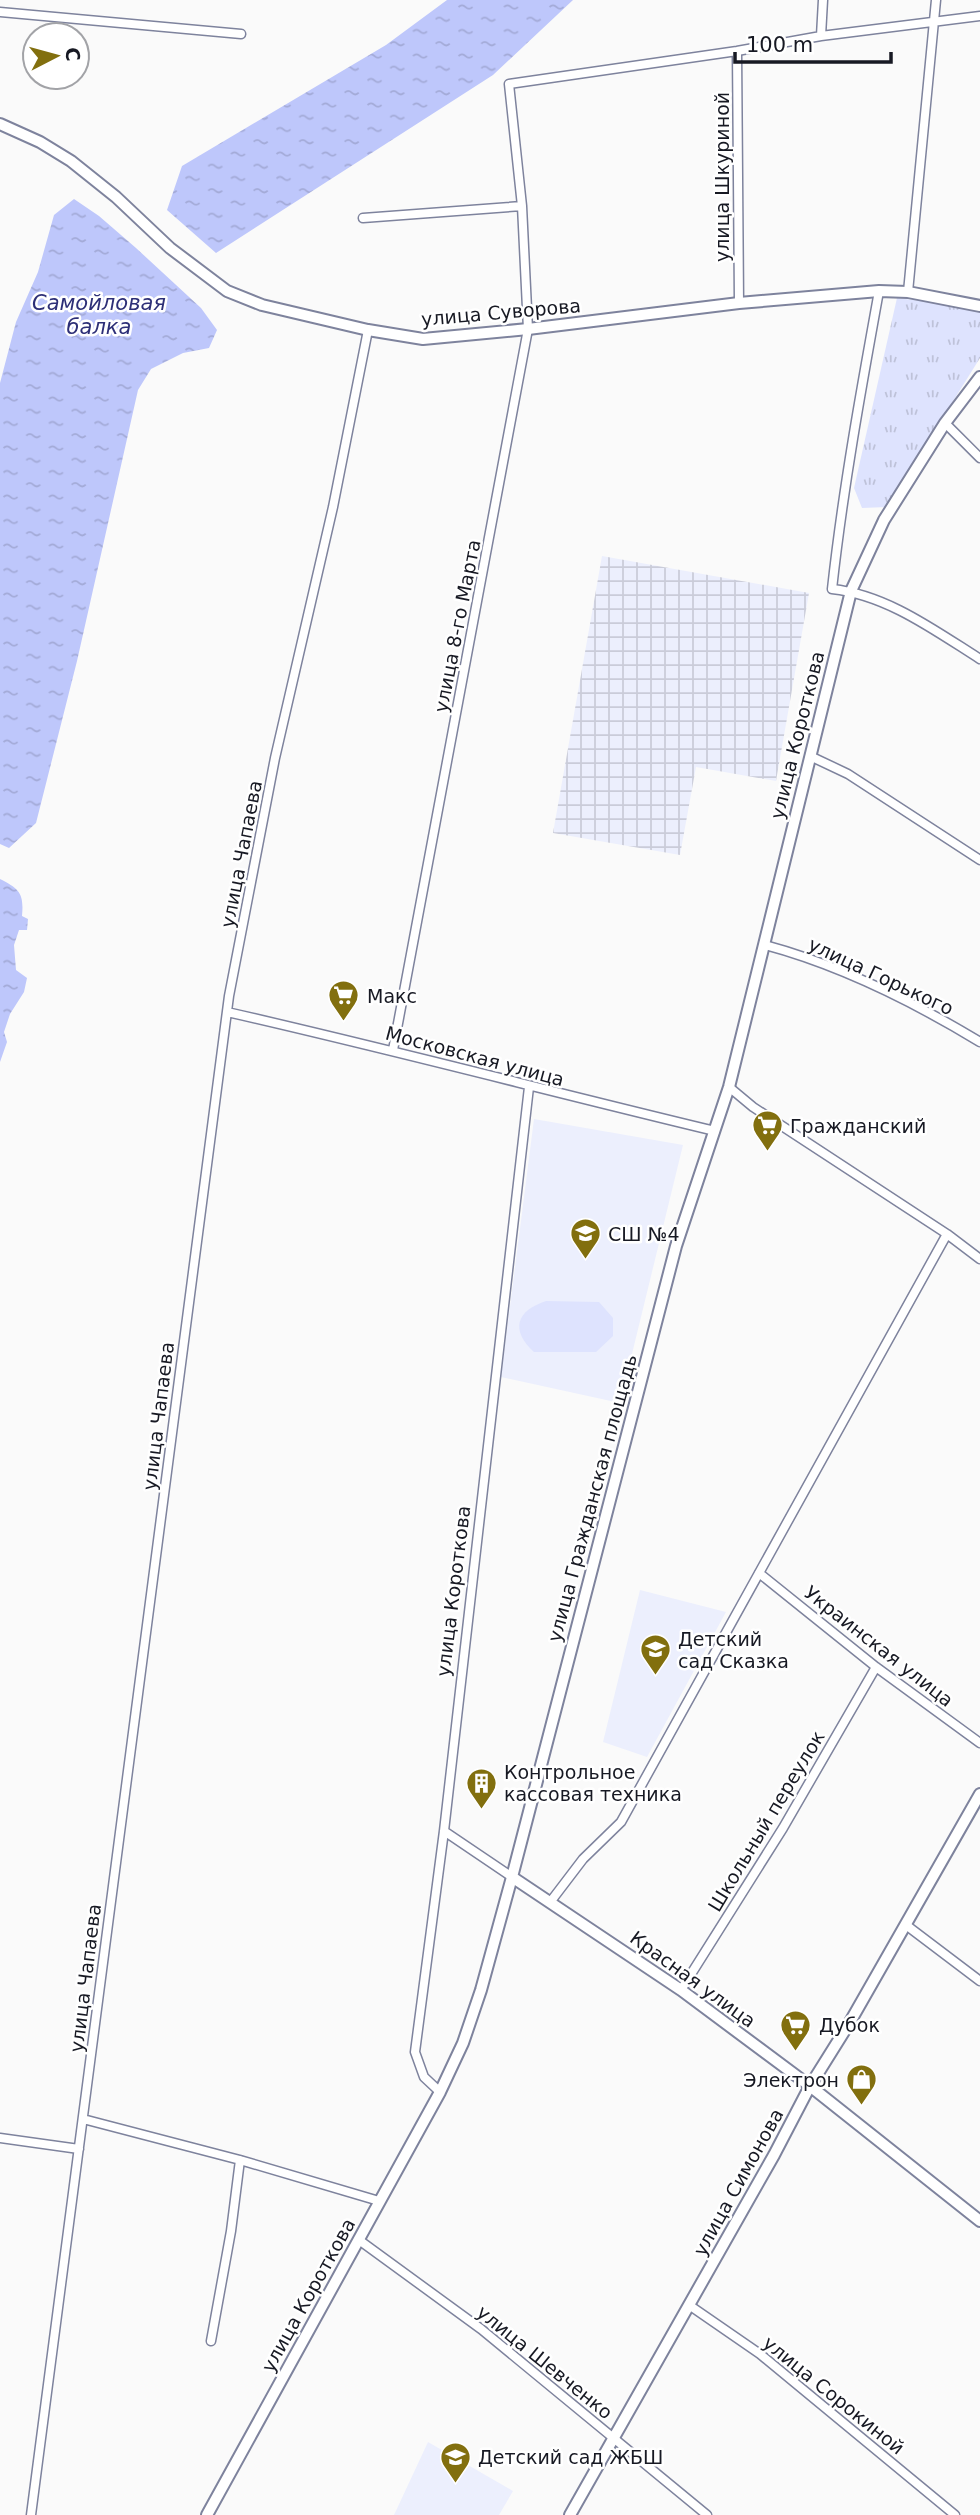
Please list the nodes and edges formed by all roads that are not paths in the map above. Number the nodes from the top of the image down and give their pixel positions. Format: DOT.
graph roads {
  1 [pos="823,0"];
  2 [pos="936,0"];
  3 [pos="0,12"];
  4 [pos="980,16"];
  5 [pos="934,22"];
  6 [pos="241,34"];
  7 [pos="821,36"];
  8 [pos="737,51"];
  9 [pos="0,124"];
  10 [pos="522,206"];
  11 [pos="363,218"];
  12 [pos="879,291"];
  13 [pos="908,292"];
  14 [pos="739,303"];
  15 [pos="980,306"];
  16 [pos="528,329"];
  17 [pos="368,330"];
  18 [pos="980,377"];
  19 [pos="944,424"];
  20 [pos="980,458"];
  21 [pos="851,591"];
  22 [pos="980,659"];
  23 [pos="810,756"];
  24 [pos="980,860"];
  25 [pos="765,945"];
  26 [pos="227,1012"];
  27 [pos="980,1042"];
  28 [pos="393,1050"];
  29 [pos="529,1087"];
  30 [pos="729,1087"];
  31 [pos="715,1131"];
  32 [pos="947,1234"];
  33 [pos="980,1259"];
  34 [pos="759,1573"];
  35 [pos="876,1667"];
  36 [pos="980,1744"];
  37 [pos="980,1794"];
  38 [pos="444,1831"];
  39 [pos="512,1877"];
  40 [pos="551,1901"];
  41 [pos="906,1925"];
  42 [pos="980,1981"];
  43 [pos="681,1990"];
  44 [pos="810,2086"];
  45 [pos="440,2092"];
  46 [pos="83,2119"];
  47 [pos="0,2138"];
  48 [pos="79,2148"];
  49 [pos="240,2160"];
  50 [pos="379,2201"];
  51 [pos="980,2221"];
  52 [pos="359,2240"];
  53 [pos="688,2305"];
  54 [pos="211,2341"];
  55 [pos="613,2437"];
  56 [pos="31,2515"];
  57 [pos="207,2515"];
  58 [pos="570,2515"];
  59 [pos="707,2515"];
  60 [pos="955,2515"];
  1 -- 7 [label="street"];
  2 -- 5 [label="street"];
  3 -- 6 [label="street"];
  4 -- 5 [label="street"];
  5 -- 7 [label="street"];
  5 -- 13 [label="street"];
  7 -- 8 [label="street"];
  8 -- 10 [label="street, улица 8-го Марта"];
  8 -- 14 [label="street, улица Шкуриной"];
  9 -- 17 [label="street, улица Суворова"];
  10 -- 11 [label="street"];
  10 -- 16 [label="street, улица 8-го Марта"];
  12 -- 13 [label="street, улица Суворова"];
  12 -- 14 [label="street, улица Суворова"];
  12 -- 21 [label="street"];
  13 -- 15 [label="street, улица Суворова"];
  14 -- 16 [label="street, улица Суворова"];
  16 -- 17 [label="street, улица Суворова"];
  16 -- 28 [label="street, улица 8-го Марта"];
  17 -- 26 [label="street, улица Чапаева"];
  18 -- 19 [label="street, улица Короткова"];
  19 -- 20 [label="street"];
  19 -- 21 [label="street, улица Короткова"];
  21 -- 22 [label="street"];
  21 -- 23 [label="street, улица Короткова"];
  23 -- 24 [label="street"];
  23 -- 25 [label="street, улица Короткова"];
  25 -- 27 [label="street, улица Горького"];
  25 -- 30 [label="street, улица Короткова"];
  26 -- 28 [label="street, Московская улица"];
  26 -- 46 [label="street, улица Чапаева"];
  28 -- 29 [label="street, Московская улица"];
  29 -- 31 [label="street, Московская улица"];
  29 -- 38 [label="street, улица Короткова"];
  30 -- 31 [label="street, улица Короткова"];
  30 -- 32 [label="street"];
  31 -- 39 [label="street, улица Гражданская площадь"];
  32 -- 33 [label="street"];
  32 -- 34 [label="street"];
  34 -- 35 [label="street, Украинская улица"];
  34 -- 40 [label="street"];
  35 -- 36 [label="street, Украинская улица"];
  35 -- 43 [label="street, Школьный переулок"];
  37 -- 41 [label="street, улица Симонова"];
  38 -- 39 [label="street"];
  38 -- 45 [label="street, улица Короткова"];
  39 -- 40 [label="street, Красная улица"];
  39 -- 45 [label="street, улица Короткова"];
  40 -- 43 [label="street, Красная улица"];
  41 -- 42 [label="street"];
  41 -- 44 [label="street, улица Симонова"];
  43 -- 44 [label="street, Красная улица"];
  44 -- 51 [label="street, Красная улица"];
  44 -- 53 [label="street, улица Симонова"];
  45 -- 50 [label="street, улица Короткова"];
  46 -- 48 [label="street, улица Чапаева"];
  46 -- 49 [label="street"];
  47 -- 48 [label="street"];
  48 -- 56 [label="street, улица Чапаева"];
  49 -- 50 [label="street"];
  49 -- 54 [label="street"];
  50 -- 52 [label="street, улица Короткова"];
  52 -- 55 [label="street, улица Шевченко"];
  52 -- 57 [label="street, улица Короткова"];
  53 -- 55 [label="street, улица Симонова"];
  53 -- 60 [label="street, улица Сорокиной"];
  55 -- 58 [label="street, улица Симонова"];
  55 -- 59 [label="street, улица Шевченко"];
}
